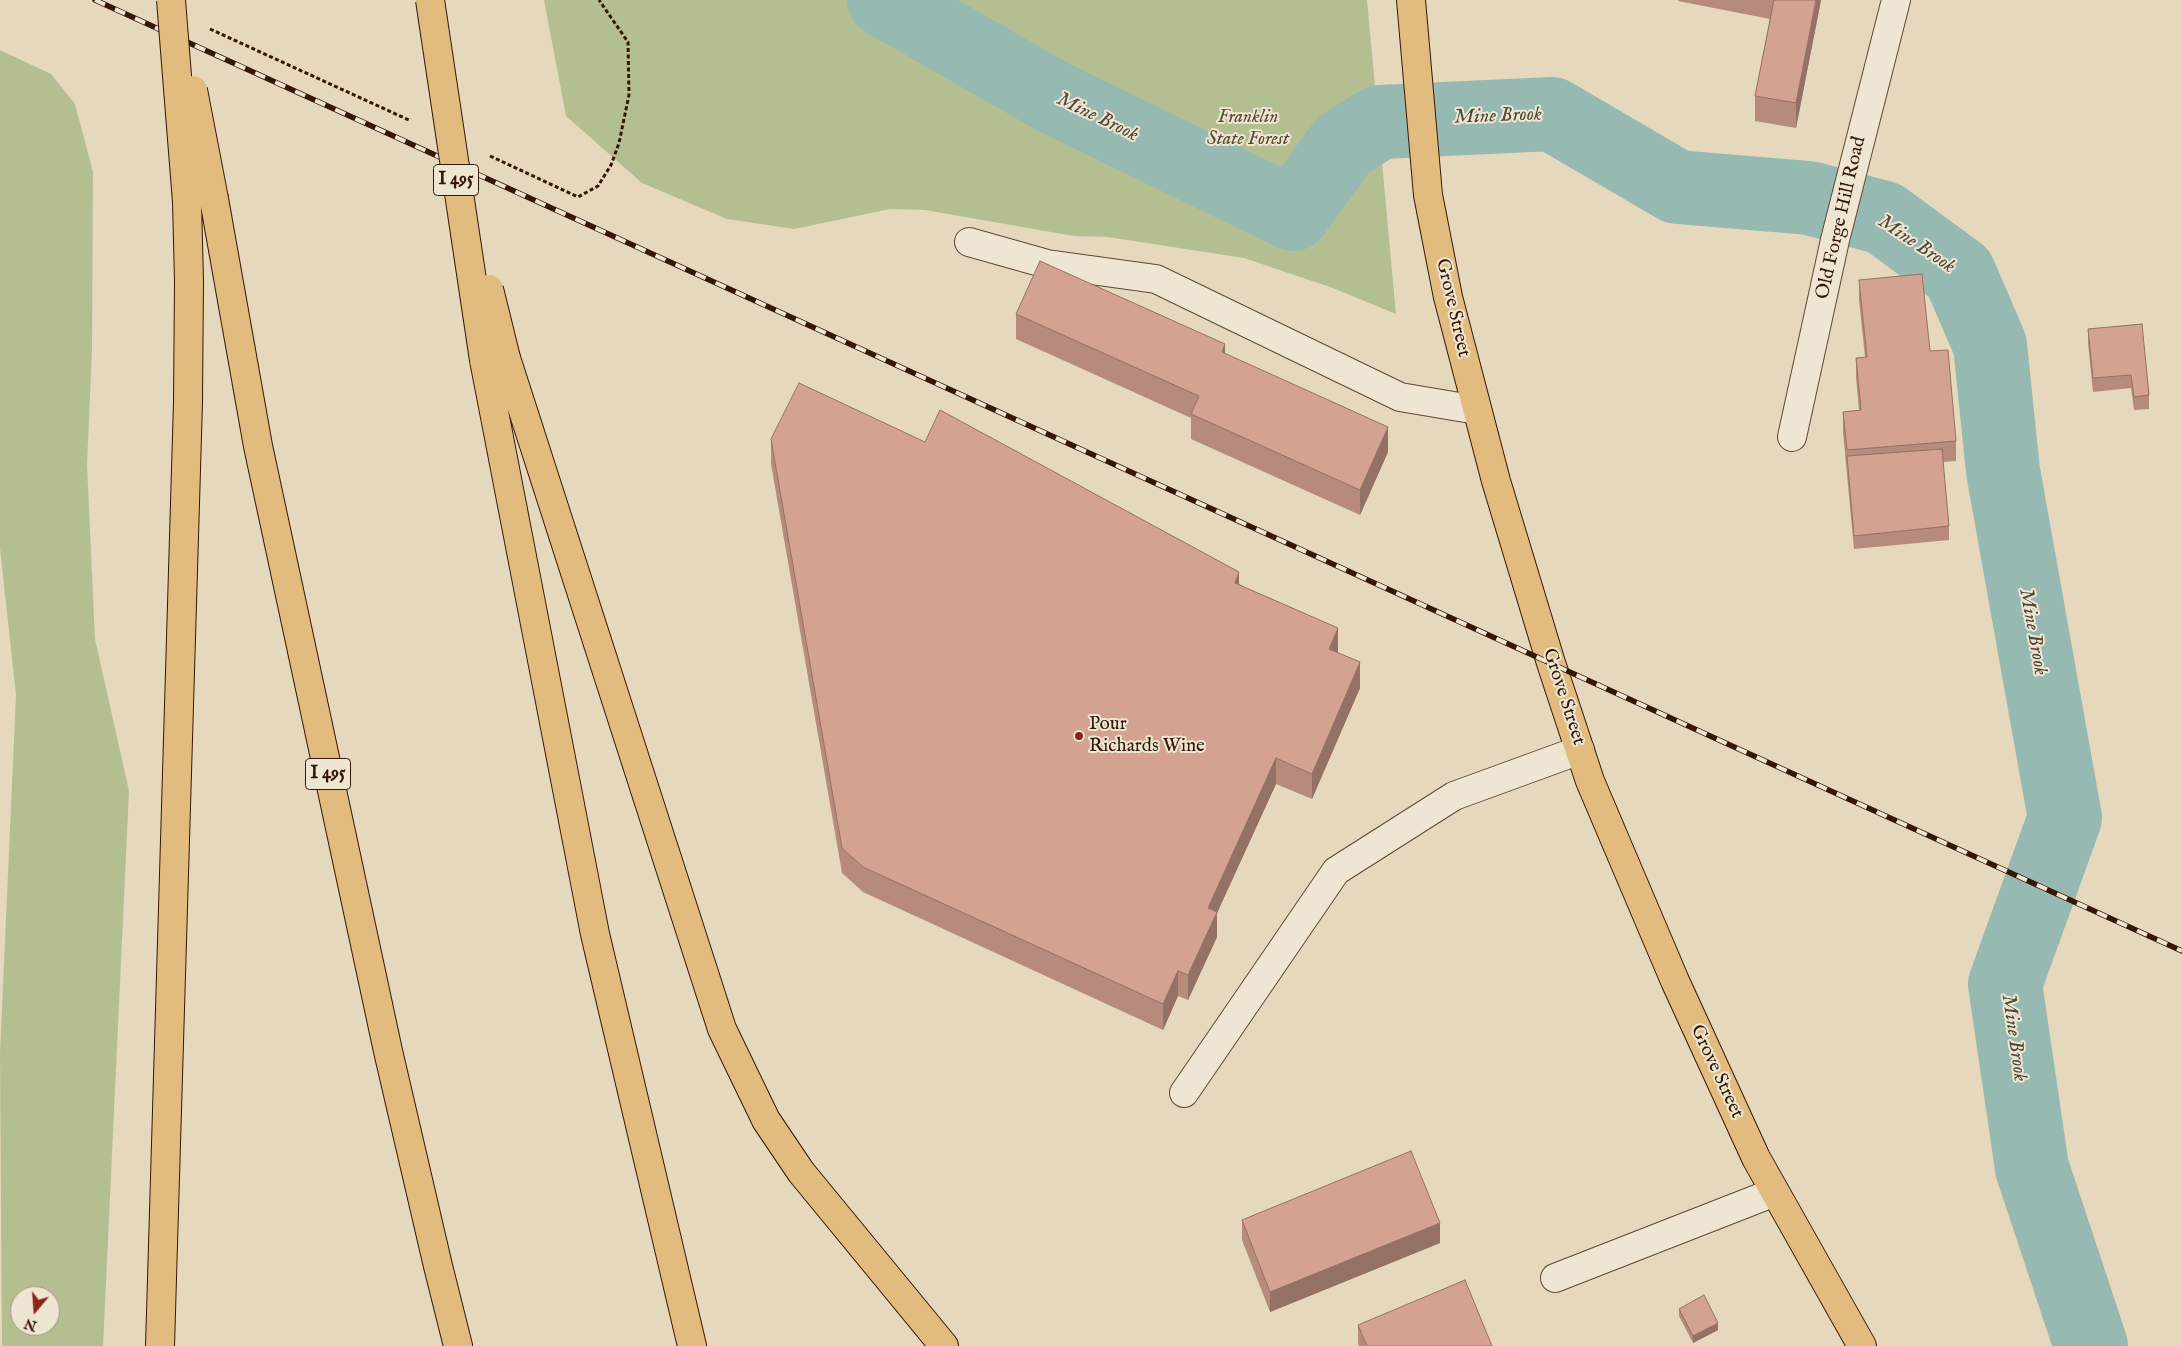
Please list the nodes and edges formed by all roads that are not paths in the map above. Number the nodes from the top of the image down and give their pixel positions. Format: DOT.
graph roads {
  1 [pos="172,0"];
  2 [pos="176,0"];
  3 [pos="430,0"];
  4 [pos="1411,0"];
  5 [pos="1896,0"];
  6 [pos="969,242"];
  7 [pos="495,359"];
  8 [pos="1477,410"];
  9 [pos="1792,437"];
  10 [pos="1580,750"];
  11 [pos="1184,1093"];
  12 [pos="1775,1192"];
  13 [pos="1555,1278"];
  14 [pos="160,1346"];
  15 [pos="458,1346"];
  16 [pos="692,1346"];
  17 [pos="944,1346"];
  18 [pos="1862,1346"];
  1 -- 14 [label="main road, bridge"];
  2 -- 15 [label="main road, I 495, bridge"];
  3 -- 7 [label="main road, I 495, bridge"];
  4 -- 8 [label="main road, Grove Street"];
  5 -- 9 [label="street, Old Forge Hill Road"];
  6 -- 8 [label="street"];
  7 -- 16 [label="main road, I 495"];
  7 -- 17 [label="main road"];
  8 -- 10 [label="main road, Grove Street"];
  10 -- 11 [label="street"];
  10 -- 12 [label="main road, Grove Street"];
  12 -- 13 [label="street"];
  12 -- 18 [label="main road, Grove Street"];
}
